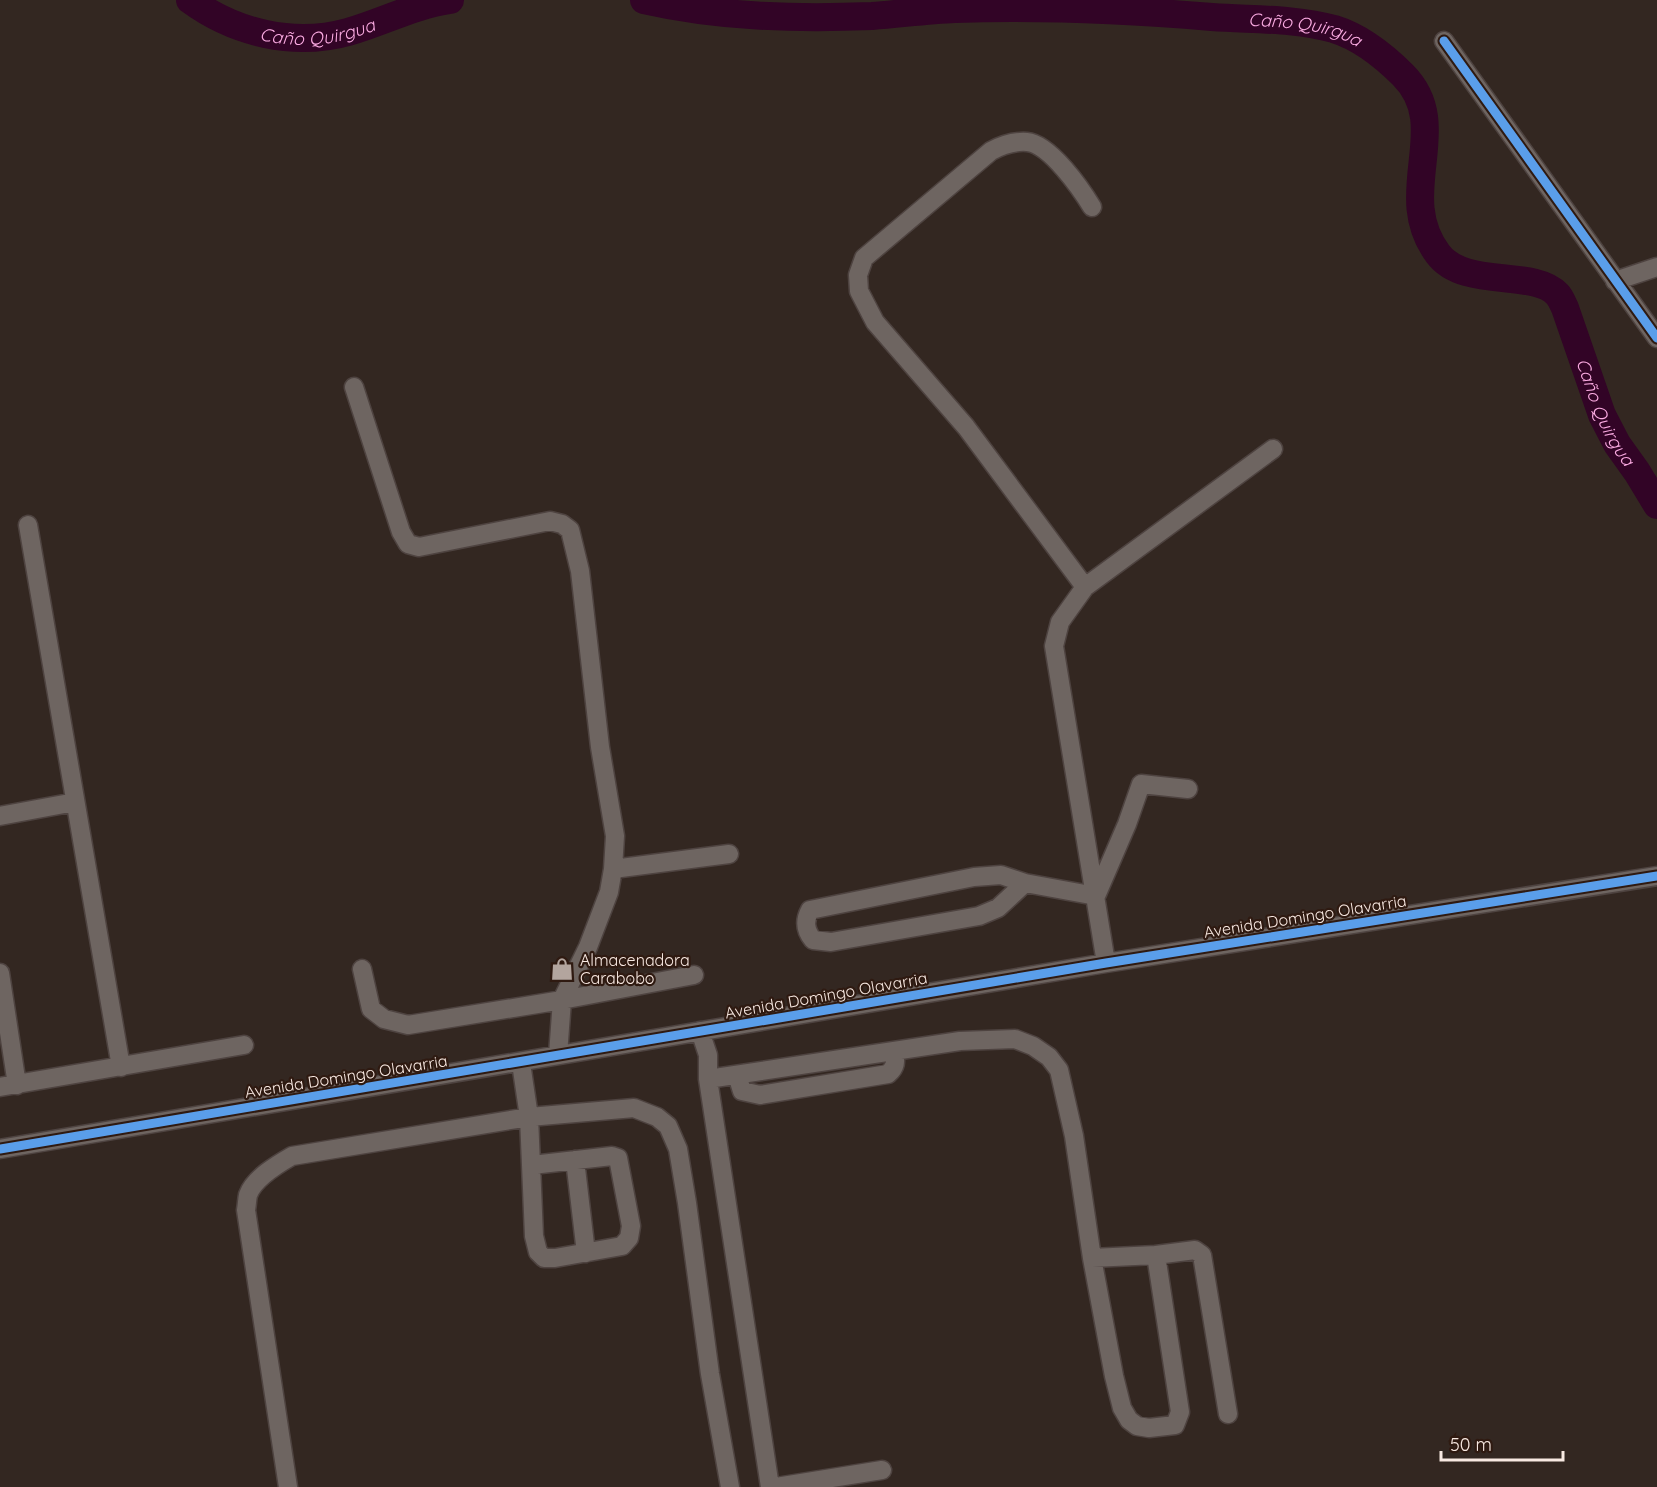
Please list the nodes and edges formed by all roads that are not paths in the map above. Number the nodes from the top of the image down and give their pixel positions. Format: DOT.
graph roads {
  1 [pos="1444,40"];
  2 [pos="1092,207"];
  3 [pos="1657,267"];
  4 [pos="1615,281"];
  5 [pos="1657,338"];
  6 [pos="354,387"];
  7 [pos="1273,449"];
  8 [pos="28,525"];
  9 [pos="1085,587"];
  10 [pos="1188,789"];
  11 [pos="75,802"];
  12 [pos="0,816"];
  13 [pos="729,854"];
  14 [pos="613,869"];
  15 [pos="1657,876"];
  16 [pos="1024,883"];
  17 [pos="1096,896"];
  18 [pos="1106,963"];
  19 [pos="362,969"];
  20 [pos="0,973"];
  21 [pos="694,975"];
  22 [pos="562,1000"];
  23 [pos="700,1031"];
  24 [pos="244,1045"];
  25 [pos="558,1055"];
  26 [pos="521,1063"];
  27 [pos="121,1067"];
  28 [pos="708,1079"];
  29 [pos="8,1086"];
  30 [pos="529,1117"];
  31 [pos="0,1149"];
  32 [pos="575,1160"];
  33 [pos="532,1165"];
  34 [pos="586,1253"];
  35 [pos="1156,1255"];
  36 [pos="1092,1258"];
  37 [pos="1228,1414"];
  38 [pos="882,1470"];
  39 [pos="288,1487"];
  40 [pos="730,1487"];
  41 [pos="770,1487"];
  42 [pos="776,1487"];
  1 -- 4 [label="street"];
  2 -- 9 [label="street"];
  3 -- 4 [label="street"];
  4 -- 5 [label="street"];
  6 -- 14 [label="street"];
  7 -- 9 [label="street"];
  8 -- 11 [label="street"];
  9 -- 17 [label="street"];
  10 -- 17 [label="street"];
  11 -- 12 [label="street"];
  11 -- 27 [label="street"];
  13 -- 14 [label="street"];
  14 -- 22 [label="street"];
  15 -- 18 [label="street, Avenida Domingo Olavarria"];
  16 -- 16 [label="street"];
  16 -- 17 [label="street"];
  17 -- 18 [label="street"];
  18 -- 23 [label="street, Avenida Domingo Olavarria"];
  19 -- 22 [label="street"];
  20 -- 29 [label="street"];
  21 -- 22 [label="street"];
  22 -- 25 [label="street"];
  23 -- 25 [label="street, Avenida Domingo Olavarria"];
  23 -- 28 [label="street"];
  24 -- 27 [label="street"];
  25 -- 26 [label="street, Avenida Domingo Olavarria"];
  26 -- 30 [label="street"];
  26 -- 31 [label="street, Avenida Domingo Olavarria"];
  27 -- 29 [label="street"];
  28 -- 36 [label="street"];
  28 -- 41 [label="street"];
  30 -- 33 [label="street"];
  30 -- 39 [label="street"];
  30 -- 40 [label="street"];
  32 -- 33 [label="street"];
  32 -- 34 [label="street"];
  32 -- 34 [label="street"];
  33 -- 34 [label="street"];
  35 -- 36 [label="street"];
  35 -- 36 [label="street"];
  35 -- 37 [label="street"];
  38 -- 42 [label="street"];
}
